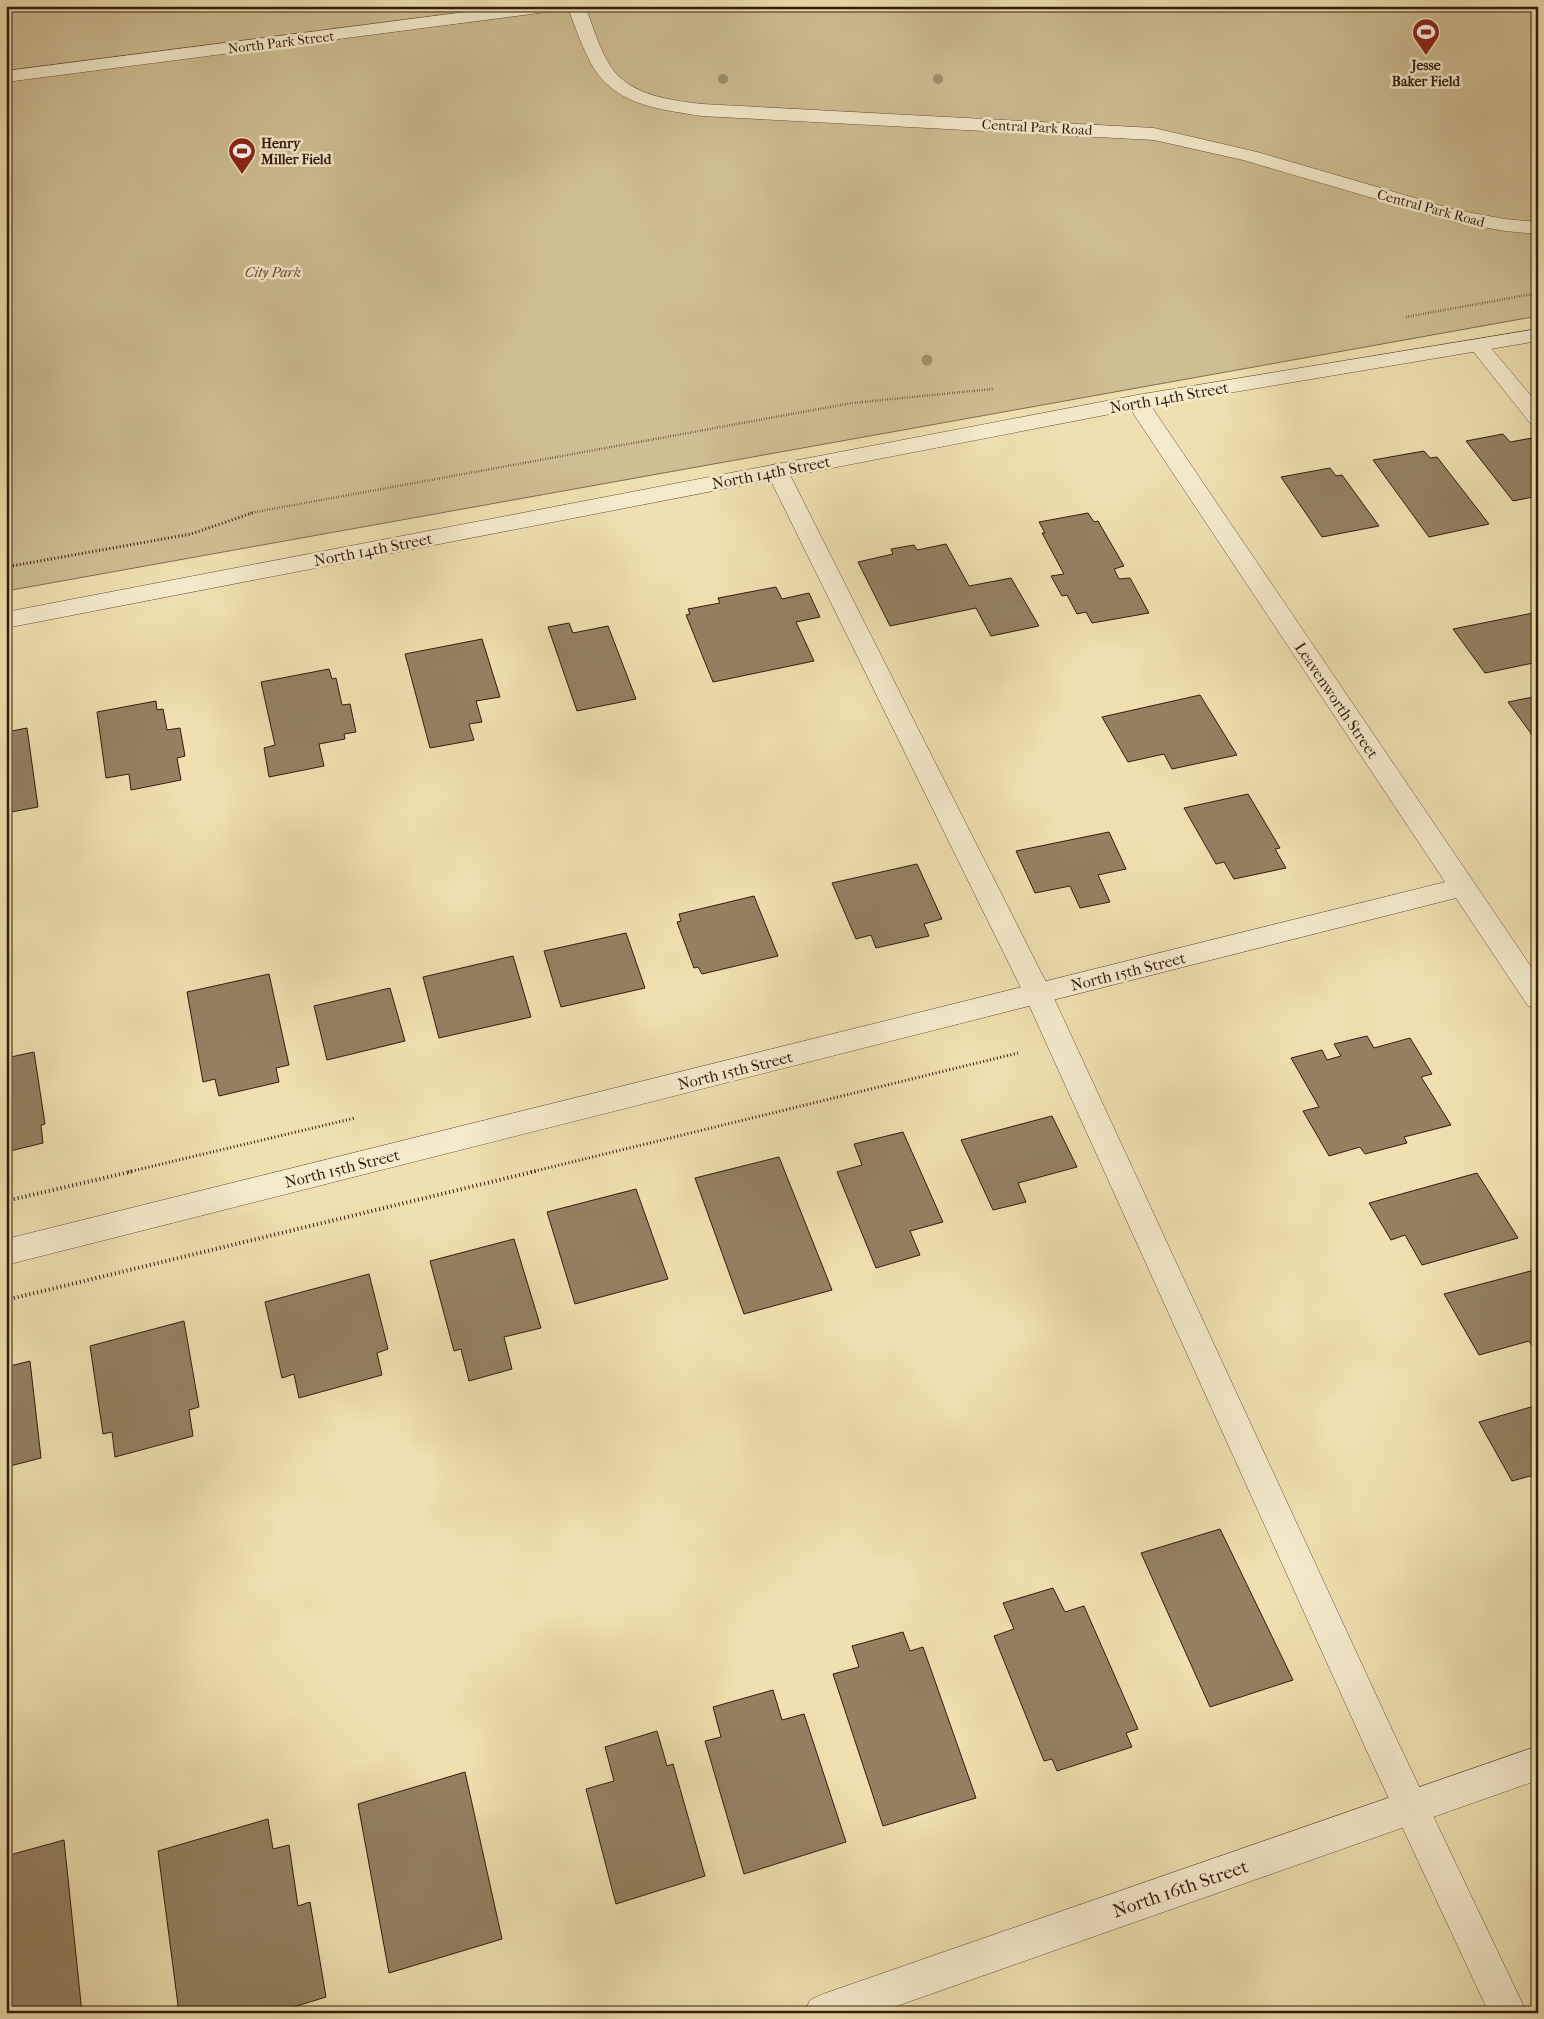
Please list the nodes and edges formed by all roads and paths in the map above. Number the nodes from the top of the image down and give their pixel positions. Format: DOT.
graph roads {
  1 [pos="555,6"];
  2 [pos="576,6"];
  3 [pos="6,77"];
  4 [pos="1538,228"];
  5 [pos="1538,293"];
  6 [pos="1402,318"];
  7 [pos="1538,335"];
  8 [pos="1478,345"];
  9 [pos="999,389"];
  10 [pos="1137,402"];
  11 [pos="1538,418"];
  12 [pos="776,471"];
  13 [pos="6,567"];
  14 [pos="6,620"];
  15 [pos="1463,887"];
  16 [pos="1038,994"];
  17 [pos="1538,999"];
  18 [pos="1060,1043"];
  19 [pos="6,1252"];
  20 [pos="6,1300"];
  21 [pos="1538,1763"];
  22 [pos="1410,1807"];
  23 [pos="862,2006"];
  24 [pos="823,2013"];
  25 [pos="1508,2013"];
  1 -- 3 [label="street, North Park Street"];
  2 -- 4 [label="street, Central Park Road"];
  5 -- 6 [label="path"];
  7 -- 8 [label="street, North 14th Street"];
  8 -- 10 [label="street, North 14th Street"];
  8 -- 11 [label="street"];
  9 -- 13 [label="path"];
  10 -- 12 [label="street, North 14th Street"];
  10 -- 15 [label="street, Leavenworth Street"];
  12 -- 14 [label="street, North 14th Street"];
  12 -- 16 [label="street"];
  15 -- 16 [label="street, North 15th Street"];
  15 -- 17 [label="street, Leavenworth Street"];
  16 -- 18 [label="street"];
  16 -- 19 [label="street, North 15th Street"];
  18 -- 20 [label="path"];
  18 -- 22 [label="street"];
  21 -- 22 [label="street, North 16th Street"];
  22 -- 23 [label="street, North 16th Street"];
  22 -- 25 [label="street"];
  23 -- 24 [label="street, North 16th Street"];
}
